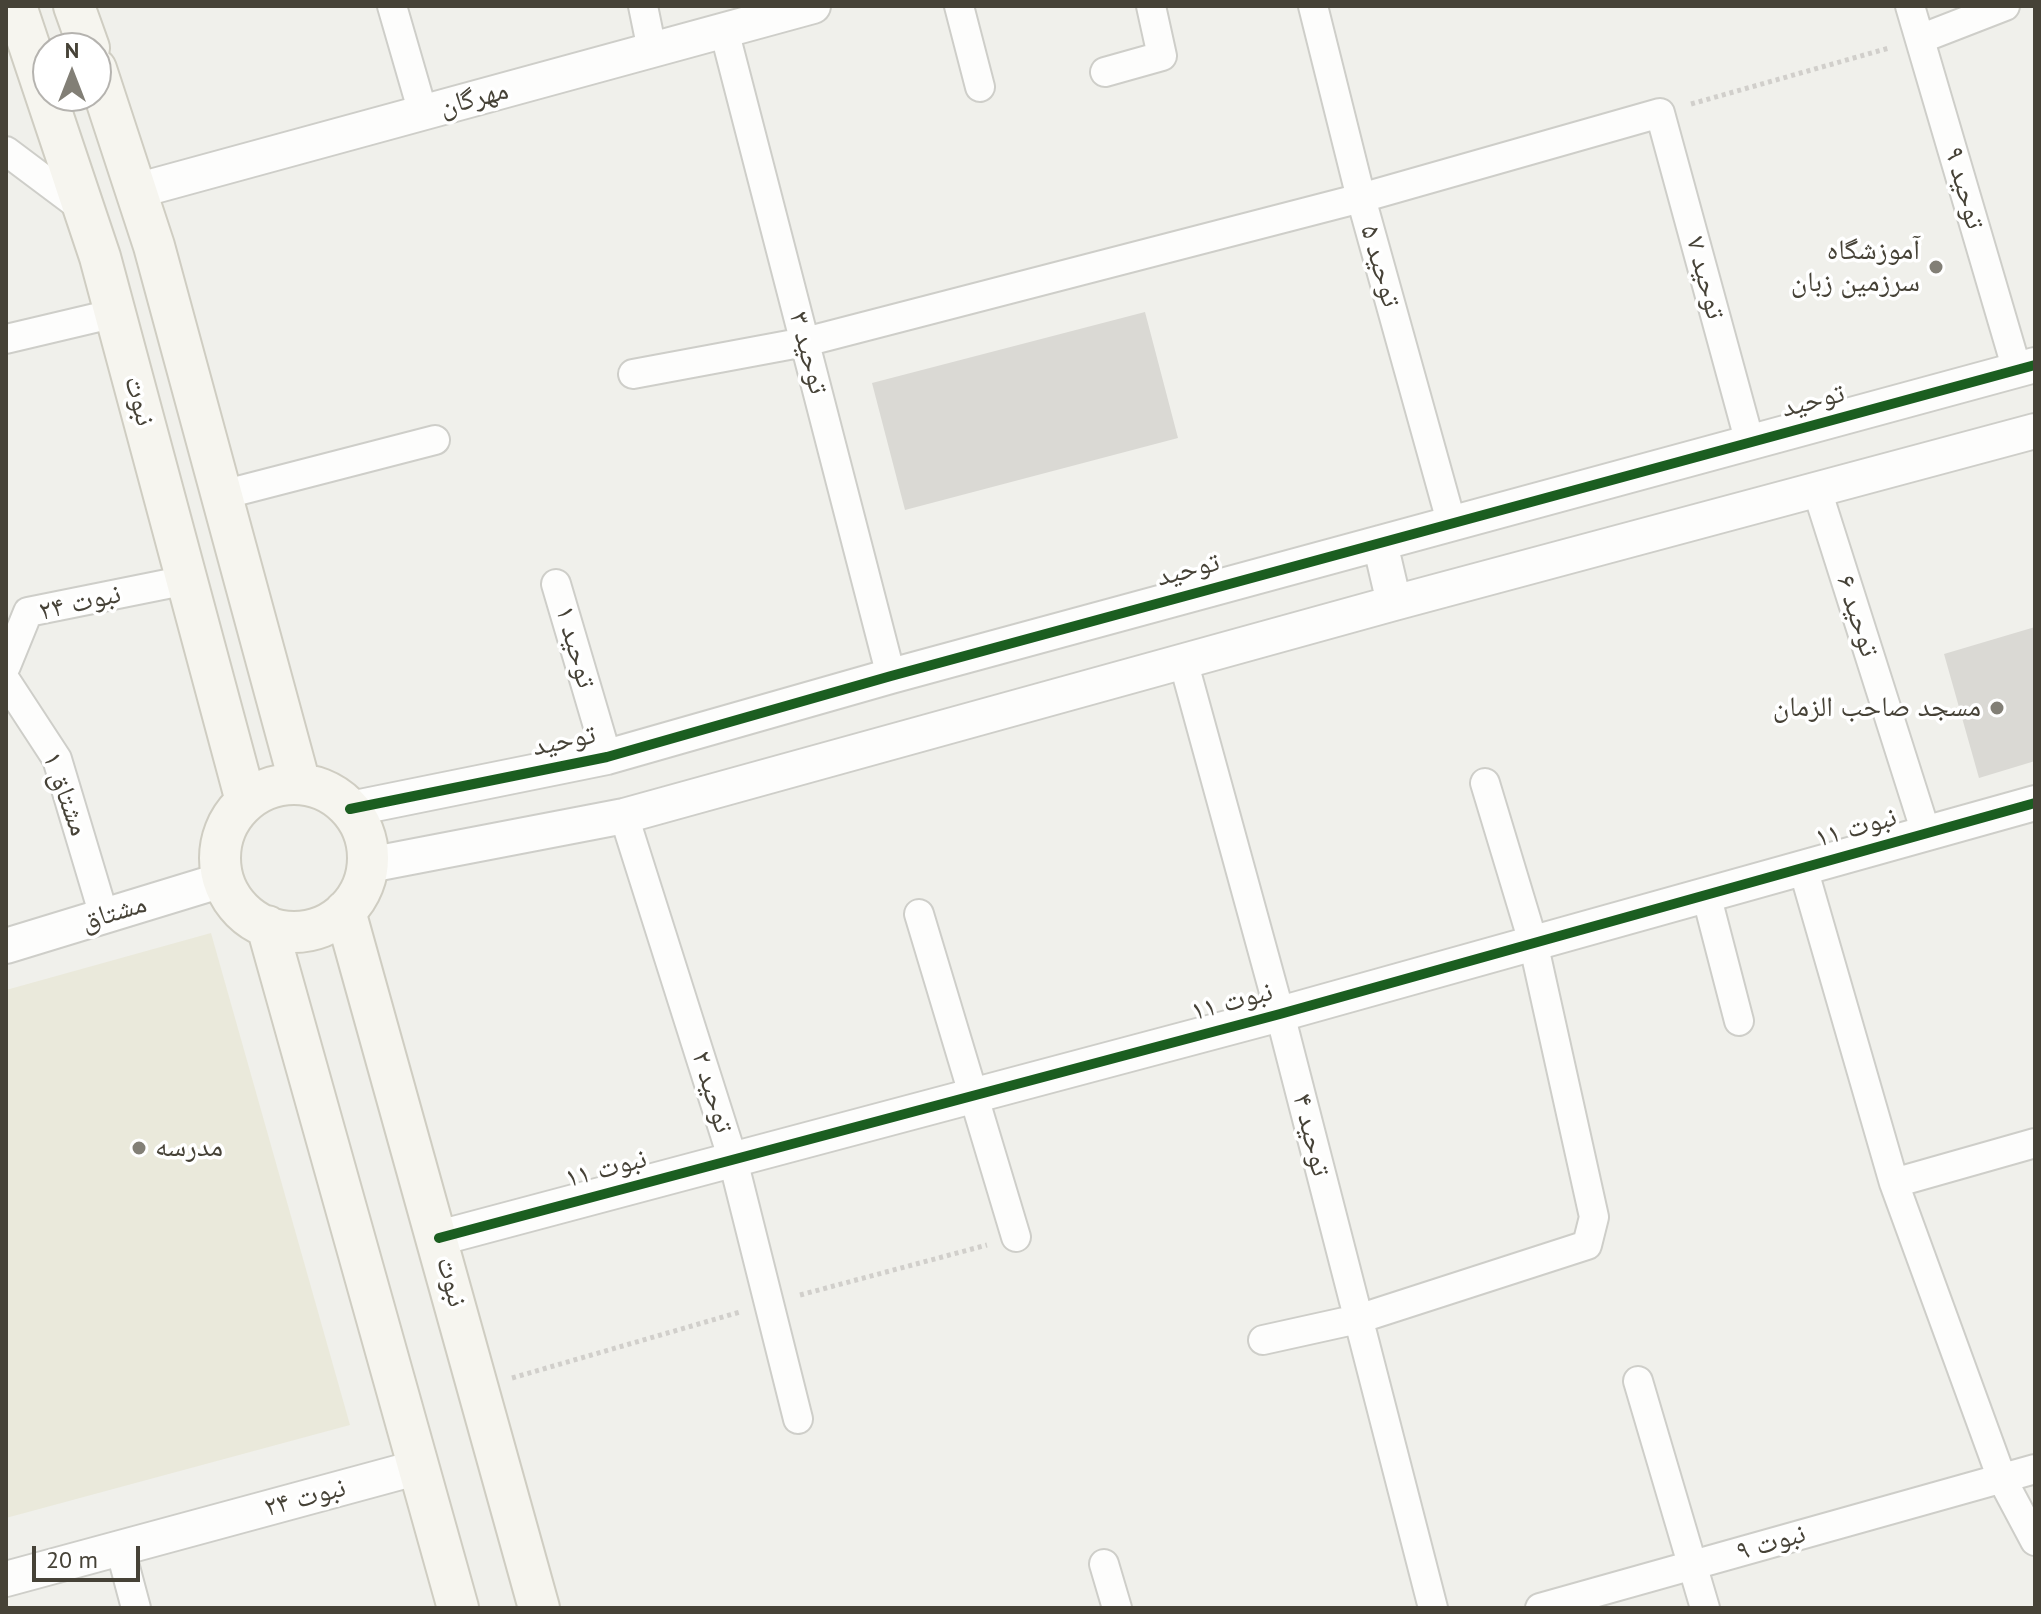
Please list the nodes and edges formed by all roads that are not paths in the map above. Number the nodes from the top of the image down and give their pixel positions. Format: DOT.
graph roads {
  1 [pos="16,6"];
  2 [pos="74,6"];
  3 [pos="392,6"];
  4 [pos="643,6"];
  5 [pos="813,6"];
  6 [pos="959,6"];
  7 [pos="1151,6"];
  8 [pos="1313,6"];
  9 [pos="1910,6"];
  10 [pos="2005,6"];
  11 [pos="724,30"];
  12 [pos="83,32"];
  13 [pos="1920,39"];
  14 [pos="652,50"];
  15 [pos="1105,72"];
  16 [pos="980,87"];
  17 [pos="110,112"];
  18 [pos="423,113"];
  19 [pos="6,151"];
  20 [pos="136,191"];
  21 [pos="1361,198"];
  22 [pos="82,208"];
  23 [pos="116,313"];
  24 [pos="6,339"];
  25 [pos="805,342"];
  26 [pos="2026,368"];
  27 [pos="633,374"];
  28 [pos="2035,431"];
  29 [pos="435,440"];
  30 [pos="1750,443"];
  31 [pos="1817,490"];
  32 [pos="222,495"];
  33 [pos="1452,525"];
  34 [pos="1380,543"];
  35 [pos="187,580"];
  36 [pos="556,584"];
  37 [pos="1394,603"];
  38 [pos="1184,664"];
  39 [pos="6,666"];
  40 [pos="891,676"];
  41 [pos="6,681"];
  42 [pos="287,731"];
  43 [pos="233,746"];
  44 [pos="607,757"];
  45 [pos="1485,783"];
  46 [pos="300,784"];
  47 [pos="246,801"];
  48 [pos="2035,803"];
  49 [pos="350,809"];
  50 [pos="624,816"];
  51 [pos="1926,833"];
  52 [pos="369,865"];
  53 [pos="1803,868"];
  54 [pos="222,880"];
  55 [pos="1706,894"];
  56 [pos="345,911"];
  57 [pos="919,914"];
  58 [pos="104,916"];
  59 [pos="267,926"];
  60 [pos="1533,942"];
  61 [pos="6,946"];
  62 [pos="1280,1014"];
  63 [pos="1739,1021"];
  64 [pos="975,1095"];
  65 [pos="2035,1143"];
  66 [pos="733,1160"];
  67 [pos="1894,1183"];
  68 [pos="1016,1237"];
  69 [pos="439,1238"];
  70 [pos="1358,1319"];
  71 [pos="1263,1340"];
  72 [pos="1638,1381"];
  73 [pos="798,1419"];
  74 [pos="419,1467"];
  75 [pos="2035,1469"];
  76 [pos="2002,1479"];
  77 [pos="2035,1541"];
  78 [pos="120,1548"];
  79 [pos="1104,1564"];
  80 [pos="1693,1565"];
  81 [pos="6,1579"];
  82 [pos="136,1608"];
  83 [pos="458,1608"];
  84 [pos="539,1608"];
  85 [pos="1117,1608"];
  86 [pos="1433,1608"];
  87 [pos="1540,1608"];
  88 [pos="1705,1608"];
  1 -- 22 [label="main road, نبوت"];
  2 -- 12 [label="main road"];
  3 -- 18 [label="street"];
  4 -- 14 [label="street"];
  5 -- 11 [label="street, مهرگان"];
  6 -- 16 [label="street"];
  7 -- 15 [label="street"];
  8 -- 21 [label="street, توحید ۵"];
  9 -- 13 [label="street, توحید ۹"];
  10 -- 13 [label="street"];
  11 -- 14 [label="street, مهرگان"];
  11 -- 25 [label="street, توحید ۳"];
  13 -- 26 [label="street, توحید ۹"];
  14 -- 18 [label="street, مهرگان"];
  17 -- 20 [label="main road, نبوت"];
  18 -- 20 [label="street, مهرگان"];
  19 -- 22 [label="street"];
  20 -- 32 [label="main road, نبوت"];
  21 -- 25 [label="street"];
  21 -- 30 [label="street, توحید ۷"];
  21 -- 33 [label="street, توحید ۵"];
  22 -- 23 [label="main road, نبوت"];
  23 -- 24 [label="street"];
  23 -- 35 [label="main road, نبوت"];
  25 -- 27 [label="street"];
  25 -- 40 [label="street, توحید ۳"];
  26 -- 30 [label="street, توحید"];
  28 -- 31 [label="street"];
  29 -- 32 [label="street"];
  30 -- 33 [label="street, توحید"];
  31 -- 37 [label="street"];
  31 -- 51 [label="street, توحید ۶"];
  32 -- 42 [label="main road, نبوت"];
  33 -- 34 [label="street, توحید"];
  34 -- 37 [label="street"];
  34 -- 40 [label="street, توحید"];
  35 -- 39 [label="street, نبوت ۲۴"];
  35 -- 43 [label="main road, نبوت"];
  36 -- 44 [label="street, توحید ۱"];
  37 -- 38 [label="street"];
  38 -- 50 [label="street"];
  38 -- 62 [label="street, توحید ۴"];
  40 -- 44 [label="street, توحید"];
  41 -- 58 [label="street, مشتاق ۱"];
  42 -- 43 [label="main road"];
  42 -- 46 [label="main road, نبوت"];
  43 -- 47 [label="main road, نبوت"];
  44 -- 49 [label="street, توحید"];
  45 -- 60 [label="street"];
  46 -- 47 [label="main road"];
  46 -- 49 [label="main road"];
  47 -- 54 [label="main road"];
  48 -- 51 [label="street, نبوت ۱۱"];
  49 -- 52 [label="main road"];
  50 -- 52 [label="street"];
  50 -- 66 [label="street, توحید ۲"];
  51 -- 53 [label="street, نبوت ۱۱"];
  52 -- 56 [label="main road"];
  53 -- 55 [label="street, نبوت ۱۱"];
  53 -- 67 [label="street"];
  54 -- 58 [label="street, مشتاق"];
  54 -- 59 [label="main road"];
  55 -- 60 [label="street, نبوت ۱۱"];
  55 -- 63 [label="street"];
  56 -- 59 [label="main road"];
  56 -- 69 [label="main road, نبوت"];
  57 -- 64 [label="street"];
  58 -- 61 [label="street, مشتاق"];
  59 -- 74 [label="main road"];
  60 -- 62 [label="street, نبوت ۱۱"];
  60 -- 70 [label="street"];
  62 -- 64 [label="street, نبوت ۱۱"];
  62 -- 70 [label="street, توحید ۴"];
  64 -- 66 [label="street, نبوت ۱۱"];
  64 -- 68 [label="street"];
  65 -- 67 [label="street"];
  66 -- 69 [label="street, نبوت ۱۱"];
  66 -- 73 [label="street, توحید ۲"];
  67 -- 76 [label="street"];
  69 -- 84 [label="main road, نبوت"];
  70 -- 71 [label="street"];
  70 -- 86 [label="street, توحید ۴"];
  72 -- 80 [label="street"];
  74 -- 78 [label="street, نبوت ۲۴"];
  74 -- 83 [label="main road"];
  75 -- 76 [label="street, نبوت ۹"];
  76 -- 77 [label="street"];
  76 -- 80 [label="street, نبوت ۹"];
  78 -- 81 [label="street, نبوت ۲۴"];
  78 -- 82 [label="street"];
  79 -- 85 [label="street"];
  80 -- 87 [label="street, نبوت ۹"];
  80 -- 88 [label="street"];
}
